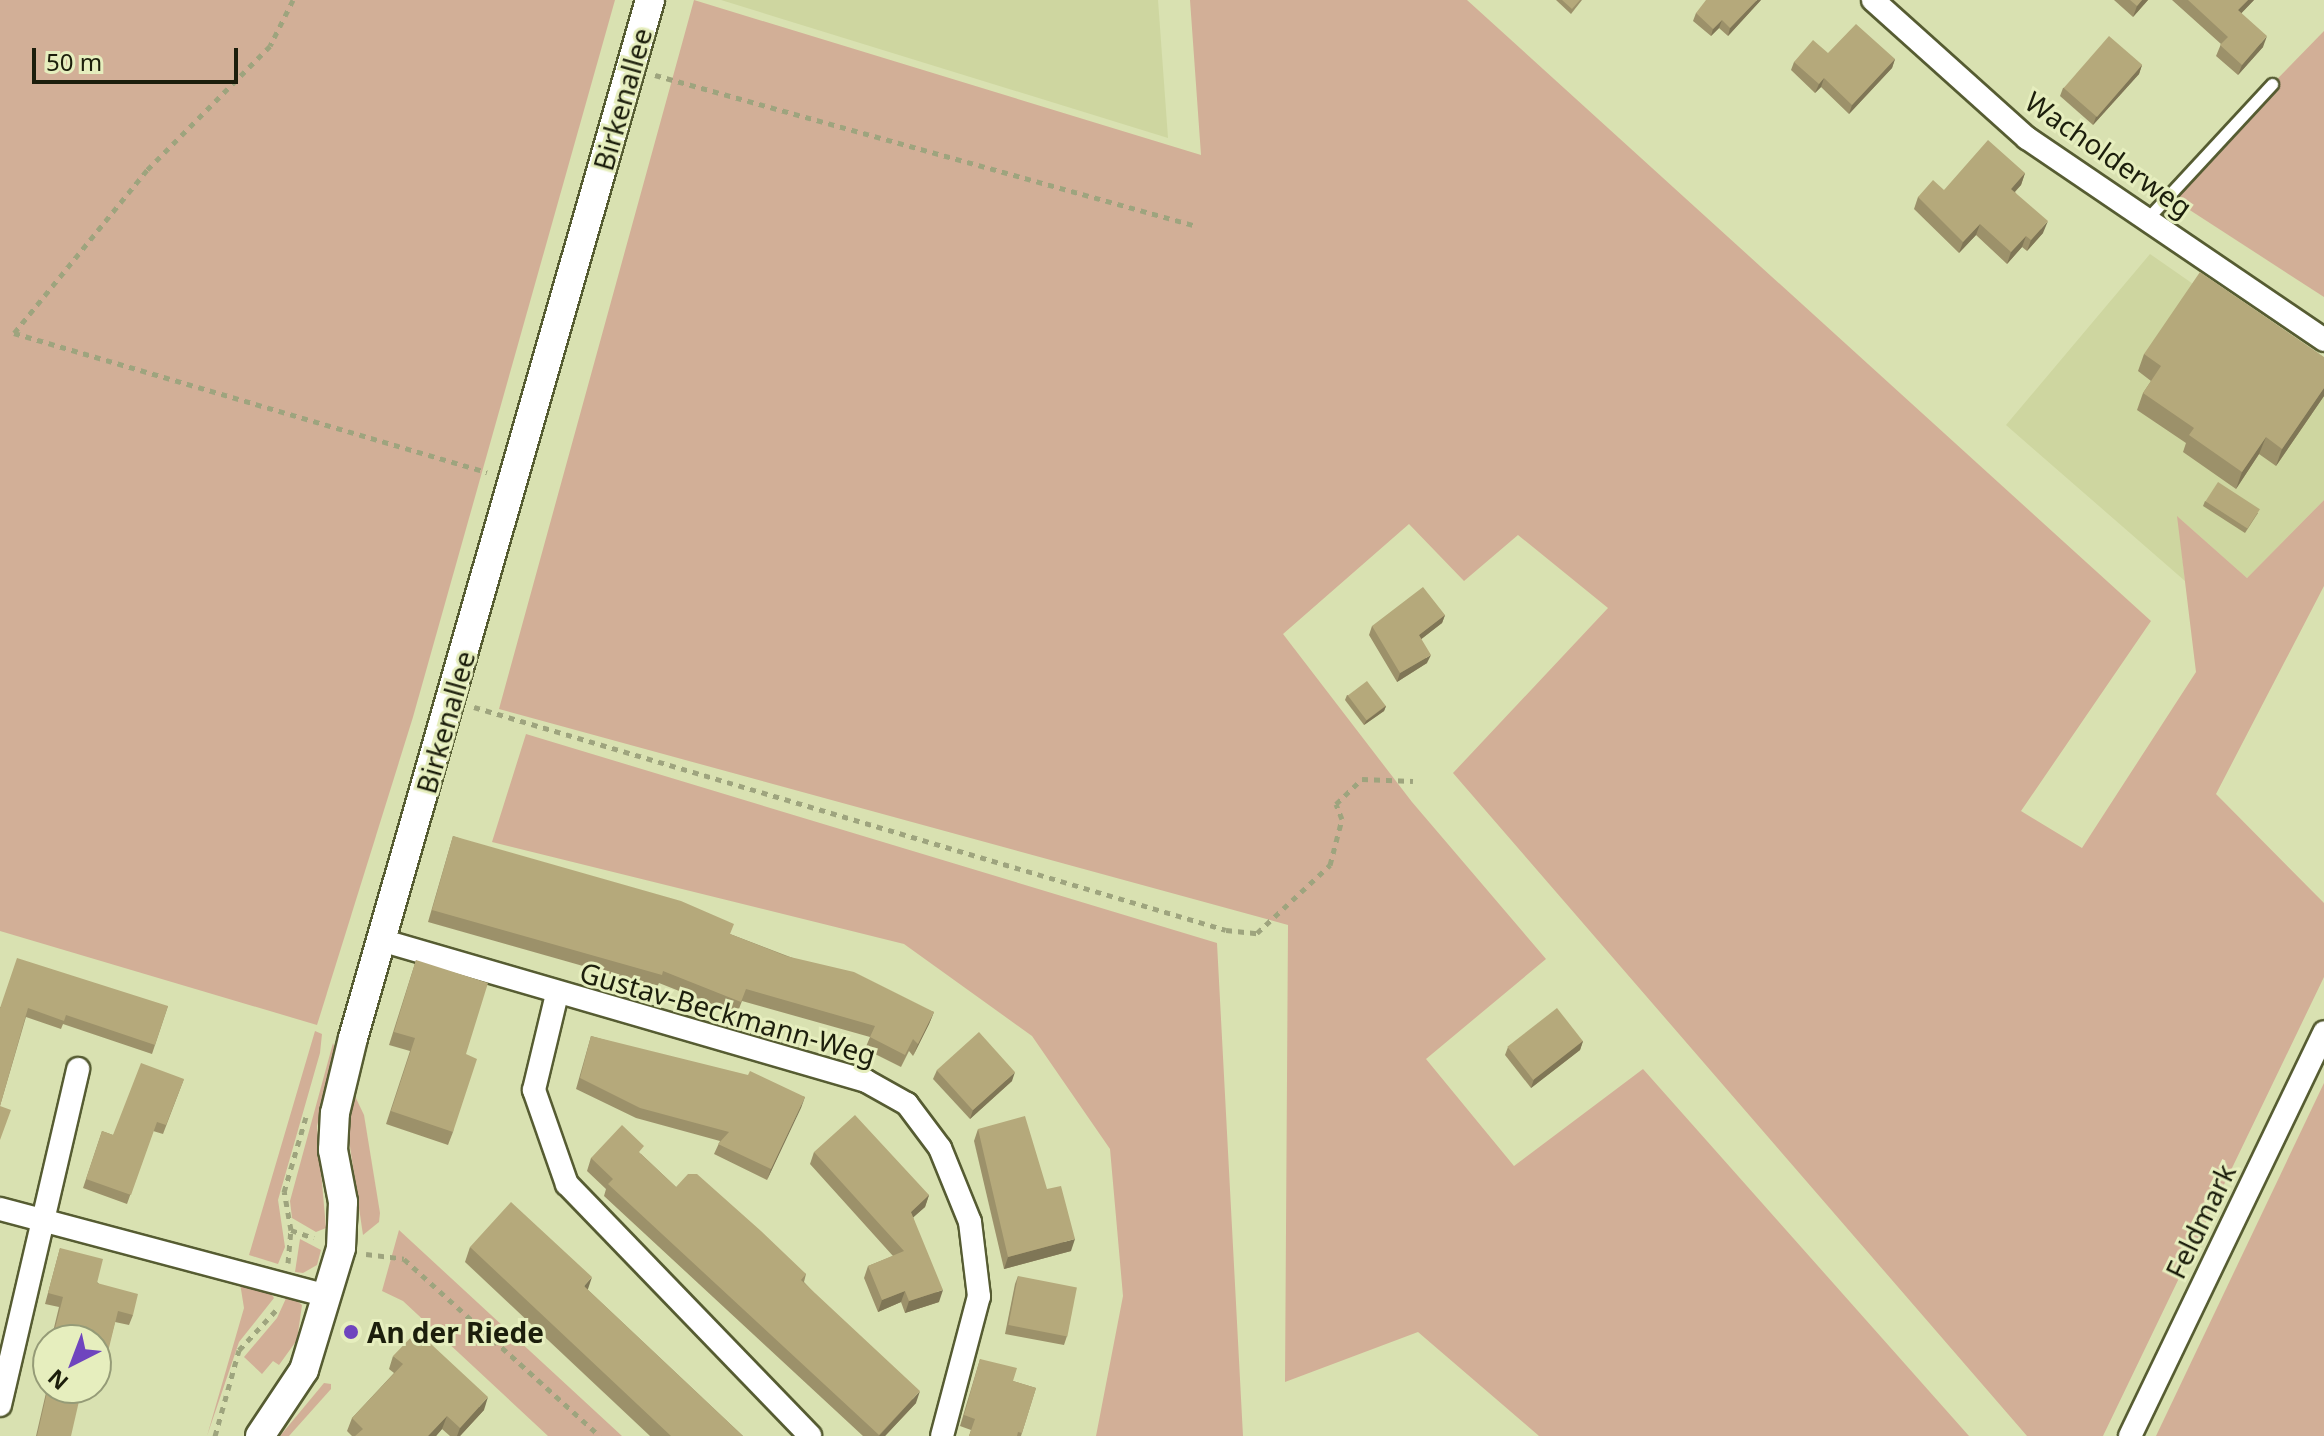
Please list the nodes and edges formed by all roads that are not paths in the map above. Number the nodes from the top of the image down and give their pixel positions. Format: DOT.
graph roads {
  1 [pos="650,0"];
  2 [pos="1873,0"];
  3 [pos="2272,84"];
  4 [pos="2147,219"];
  5 [pos="2324,340"];
  6 [pos="384,941"];
  7 [pos="557,994"];
  8 [pos="2324,1032"];
  9 [pos="78,1069"];
  10 [pos="0,1209"];
  11 [pos="43,1221"];
  12 [pos="326,1296"];
  13 [pos="0,1405"];
  14 [pos="260,1436"];
  15 [pos="810,1436"];
  16 [pos="942,1436"];
  17 [pos="2130,1436"];
  1 -- 6 [label="street, Birkenallee"];
  2 -- 4 [label="street, Wacholderweg"];
  3 -- 4 [label="lane"];
  4 -- 5 [label="street, Wacholderweg"];
  6 -- 7 [label="street, Gustav-Beckmann-Weg"];
  6 -- 12 [label="street, Birkenallee"];
  7 -- 15 [label="street, Gustav-Beckmann-Weg"];
  7 -- 16 [label="street, Gustav-Beckmann-Weg"];
  8 -- 17 [label="street, Feldmark"];
  9 -- 11 [label="street"];
  10 -- 11 [label="street"];
  11 -- 12 [label="street"];
  11 -- 13 [label="street"];
  12 -- 14 [label="street, Birkenallee"];
}
